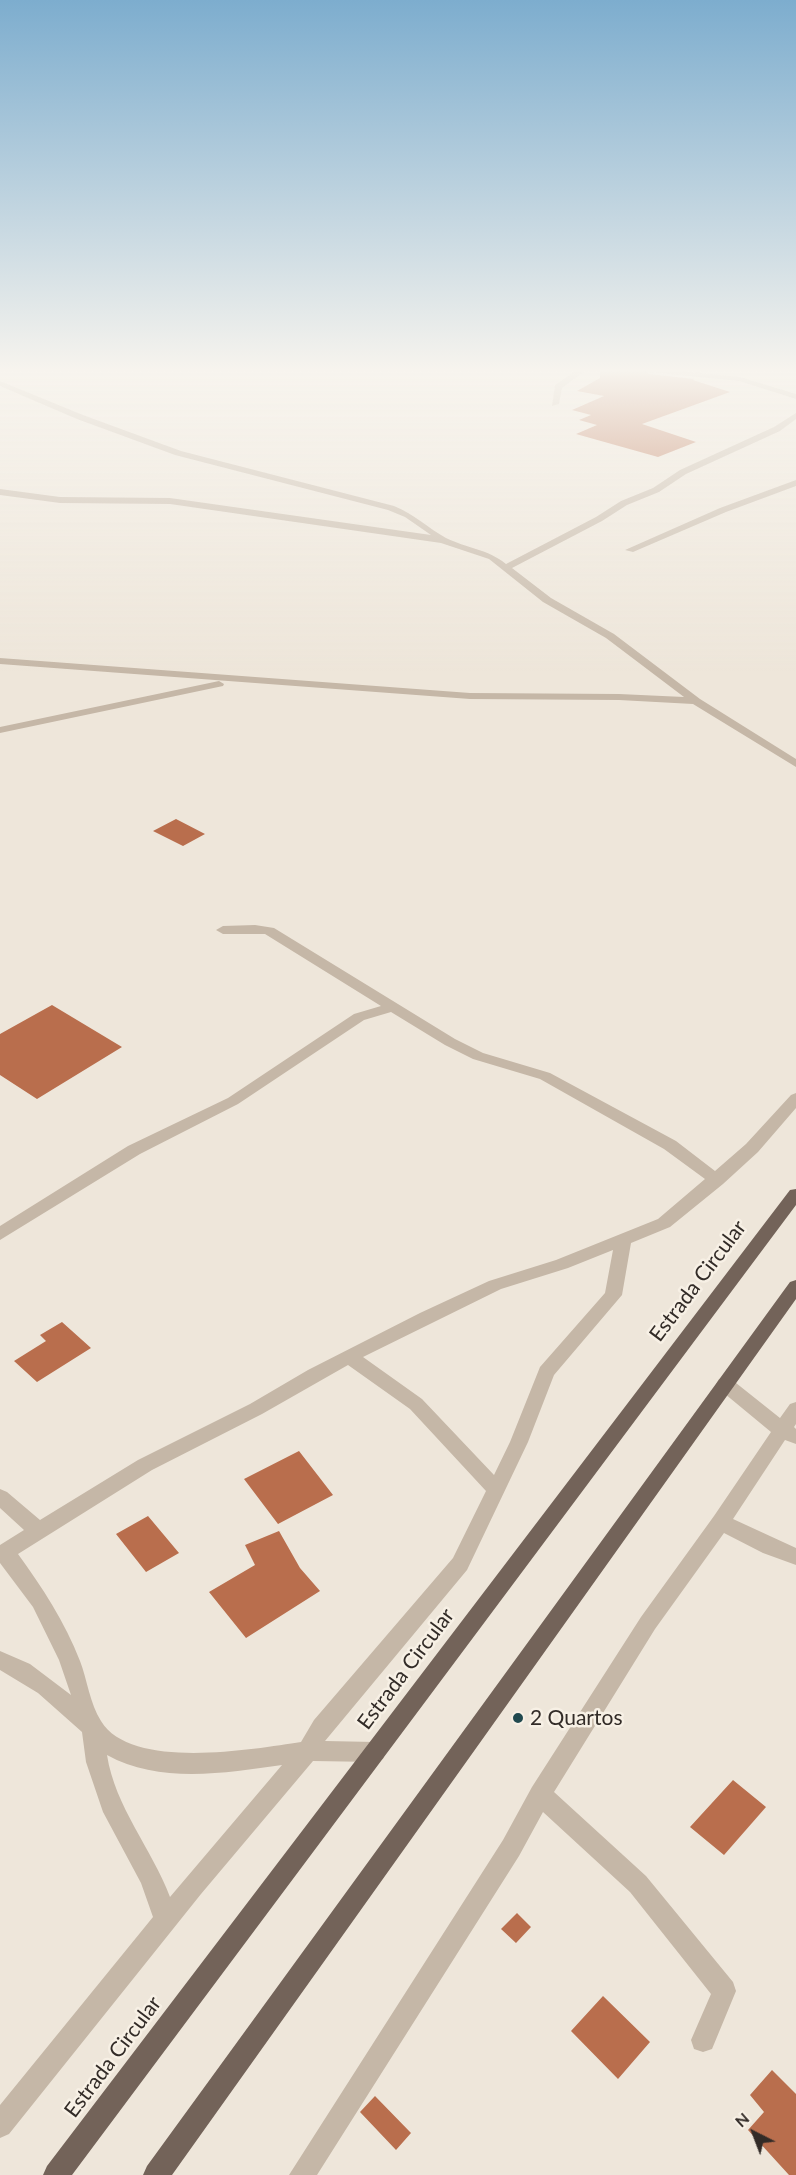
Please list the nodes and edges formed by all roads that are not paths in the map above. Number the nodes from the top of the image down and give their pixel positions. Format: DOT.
graph roads {
  1 [pos="250,472"];
  2 [pos="684,472"];
  3 [pos="796,483"];
  4 [pos="0,492"];
  5 [pos="443,540"];
  6 [pos="630,550"];
  7 [pos="507,567"];
  8 [pos="0,661"];
  9 [pos="239,680"];
  10 [pos="696,701"];
  11 [pos="0,730"];
  12 [pos="796,764"];
  13 [pos="223,930"];
  14 [pos="392,1007"];
  15 [pos="796,1098"];
  16 [pos="717,1180"];
  17 [pos="796,1194"];
  18 [pos="0,1234"];
  19 [pos="623,1241"];
  20 [pos="796,1286"];
  21 [pos="350,1356"];
  22 [pos="725,1384"];
  23 [pos="796,1409"];
  24 [pos="789,1433"];
  25 [pos="496,1490"];
  26 [pos="0,1497"];
  27 [pos="721,1522"];
  28 [pos="39,1531"];
  29 [pos="2,1554"];
  30 [pos="796,1557"];
  31 [pos="0,1660"];
  32 [pos="92,1727"];
  33 [pos="308,1751"];
  34 [pos="375,1752"];
  35 [pos="540,1794"];
  36 [pos="166,1919"];
  37 [pos="703,2040"];
  38 [pos="0,2125"];
  39 [pos="56,2175"];
  40 [pos="156,2175"];
  41 [pos="302,2175"];
  1 -- 5 [label="street"];
  2 -- 7 [label="street"];
  3 -- 6 [label="street"];
  4 -- 5 [label="street"];
  5 -- 7 [label="street"];
  7 -- 10 [label="street"];
  8 -- 9 [label="street"];
  9 -- 10 [label="street"];
  9 -- 11 [label="street"];
  10 -- 12 [label="street"];
  13 -- 14 [label="street"];
  14 -- 16 [label="street"];
  14 -- 18 [label="street"];
  15 -- 16 [label="street"];
  16 -- 19 [label="street"];
  17 -- 34 [label="main road, Estrada Circular"];
  19 -- 21 [label="street"];
  19 -- 25 [label="street"];
  20 -- 22 [label="main road"];
  21 -- 25 [label="street"];
  21 -- 28 [label="street"];
  22 -- 24 [label="street"];
  22 -- 40 [label="main road"];
  23 -- 24 [label="street"];
  24 -- 27 [label="street"];
  25 -- 33 [label="street"];
  26 -- 28 [label="street"];
  27 -- 30 [label="street"];
  27 -- 35 [label="street"];
  28 -- 29 [label="street"];
  29 -- 32 [label="street"];
  31 -- 32 [label="street"];
  32 -- 33 [label="street"];
  32 -- 36 [label="street"];
  33 -- 34 [label="street"];
  33 -- 36 [label="street"];
  34 -- 39 [label="main road, Estrada Circular"];
  35 -- 37 [label="street"];
  35 -- 41 [label="street"];
  36 -- 38 [label="street"];
}
